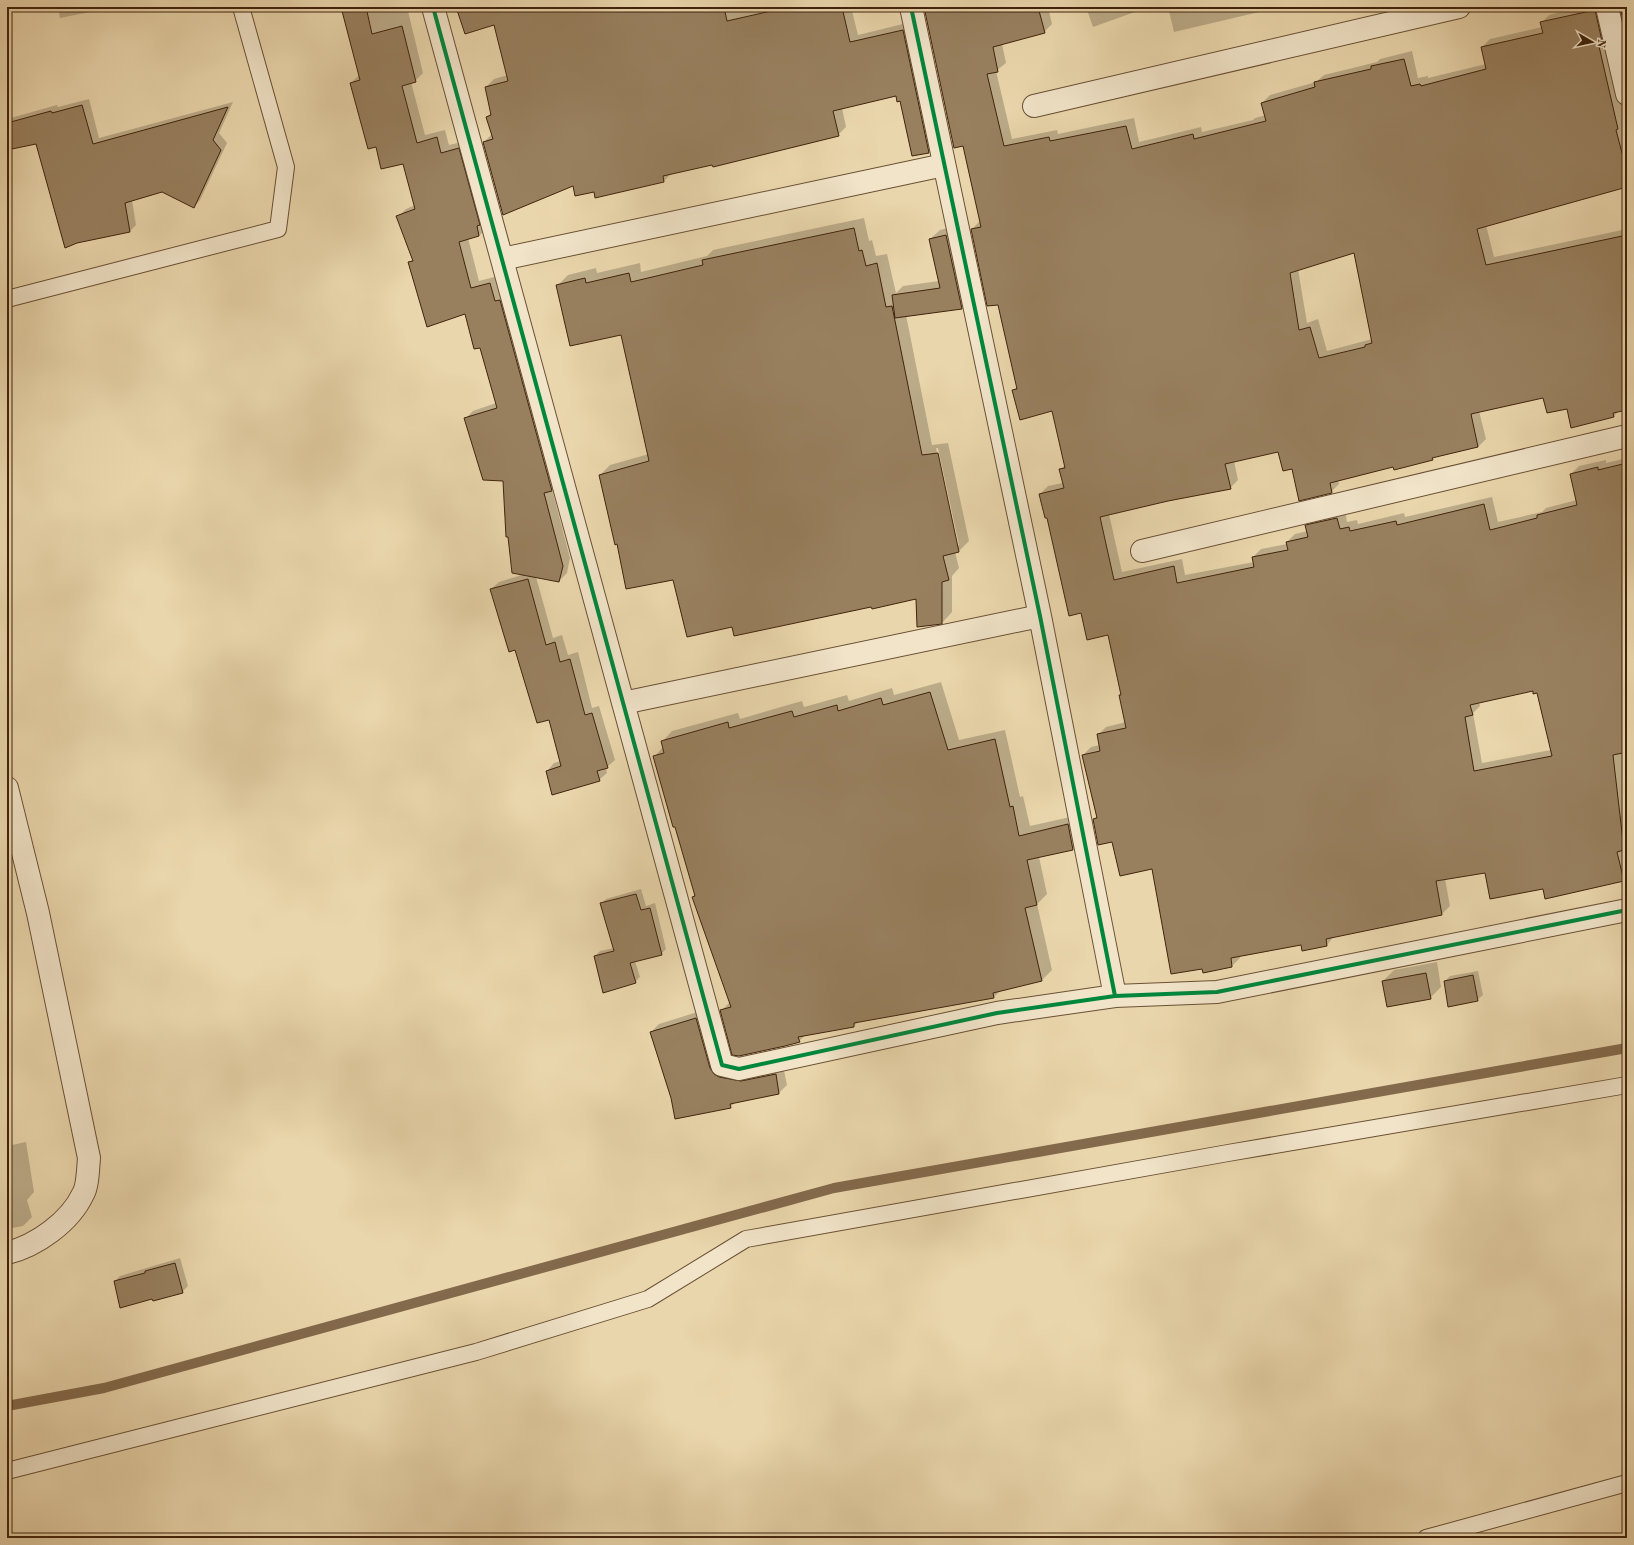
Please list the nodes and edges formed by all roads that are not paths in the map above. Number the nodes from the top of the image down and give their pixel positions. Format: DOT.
graph roads {
  1 [pos="241,7"];
  2 [pos="433,7"];
  3 [pos="911,7"];
  4 [pos="1459,7"];
  5 [pos="1607,7"];
  6 [pos="1627,94"];
  7 [pos="1034,106"];
  8 [pos="944,165"];
  9 [pos="502,258"];
  10 [pos="7,298"];
  11 [pos="1627,436"];
  12 [pos="1142,551"];
  13 [pos="1040,616"];
  14 [pos="623,703"];
  15 [pos="7,788"];
  16 [pos="1627,910"];
  17 [pos="1115,996"];
  18 [pos="1627,1085"];
  19 [pos="7,1253"];
  20 [pos="7,1471"];
  21 [pos="1627,1483"];
  22 [pos="1426,1538"];
  1 -- 10 [label="lane"];
  2 -- 9 [label="street"];
  3 -- 8 [label="street"];
  4 -- 7 [label="street"];
  5 -- 6 [label="street"];
  8 -- 9 [label="street"];
  8 -- 13 [label="street"];
  9 -- 14 [label="street"];
  11 -- 12 [label="street"];
  13 -- 14 [label="street"];
  13 -- 17 [label="street"];
  14 -- 17 [label="street"];
  15 -- 19 [label="street"];
  16 -- 17 [label="street"];
  18 -- 20 [label="lane"];
  21 -- 22 [label="lane"];
}
